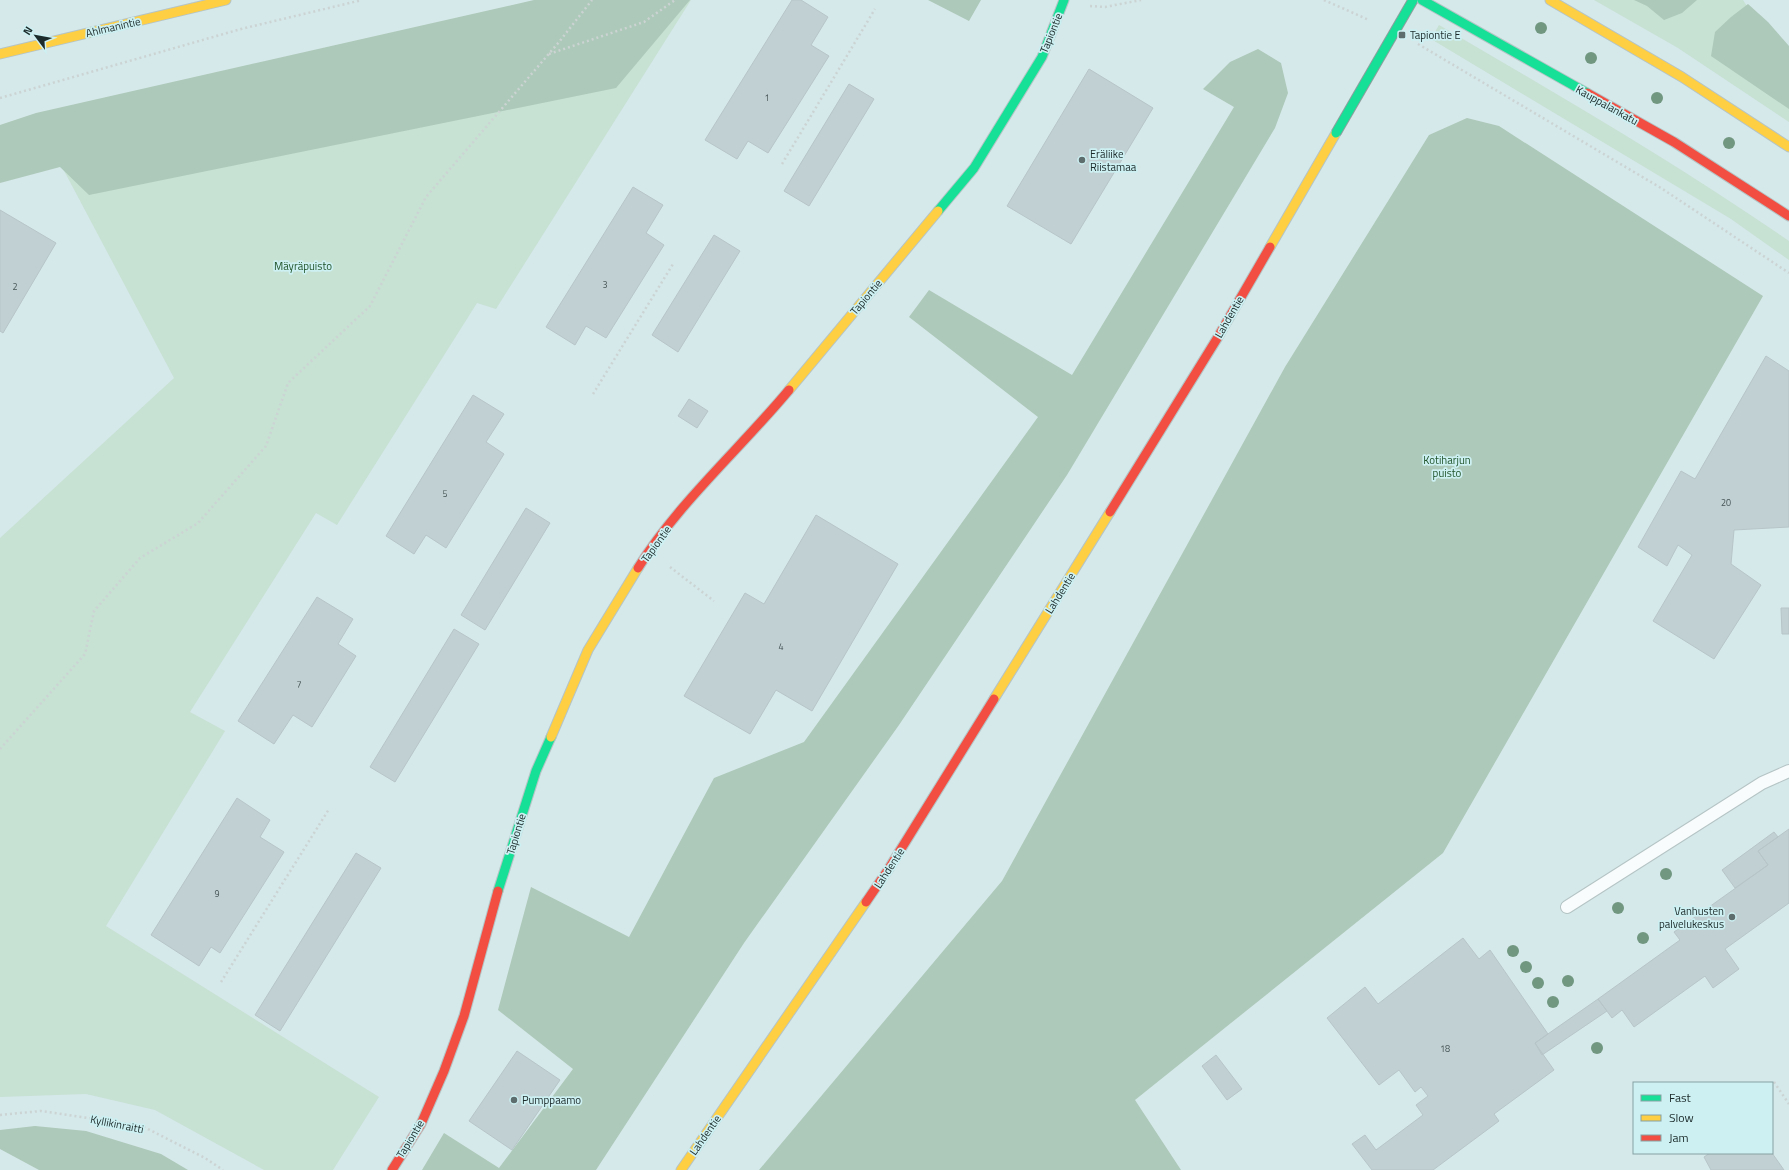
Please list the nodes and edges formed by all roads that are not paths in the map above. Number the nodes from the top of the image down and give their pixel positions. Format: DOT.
graph roads {
  1 [pos="226,0"];
  2 [pos="1064,0"];
  3 [pos="1413,0"];
  4 [pos="1422,0"];
  5 [pos="1550,0"];
  6 [pos="0,54"];
  7 [pos="1789,147"];
  8 [pos="1789,216"];
  9 [pos="1789,771"];
  10 [pos="1567,907"];
  11 [pos="392,1170"];
  12 [pos="681,1170"];
  1 -- 6 [label="main road, Ahlmanintie"];
  2 -- 11 [label="main road, Tapiontie"];
  3 -- 12 [label="main road, Lahdentie, bridge"];
  4 -- 8 [label="main road, Kauppalankatu"];
  5 -- 7 [label="main road"];
  9 -- 10 [label="lane"];
}
